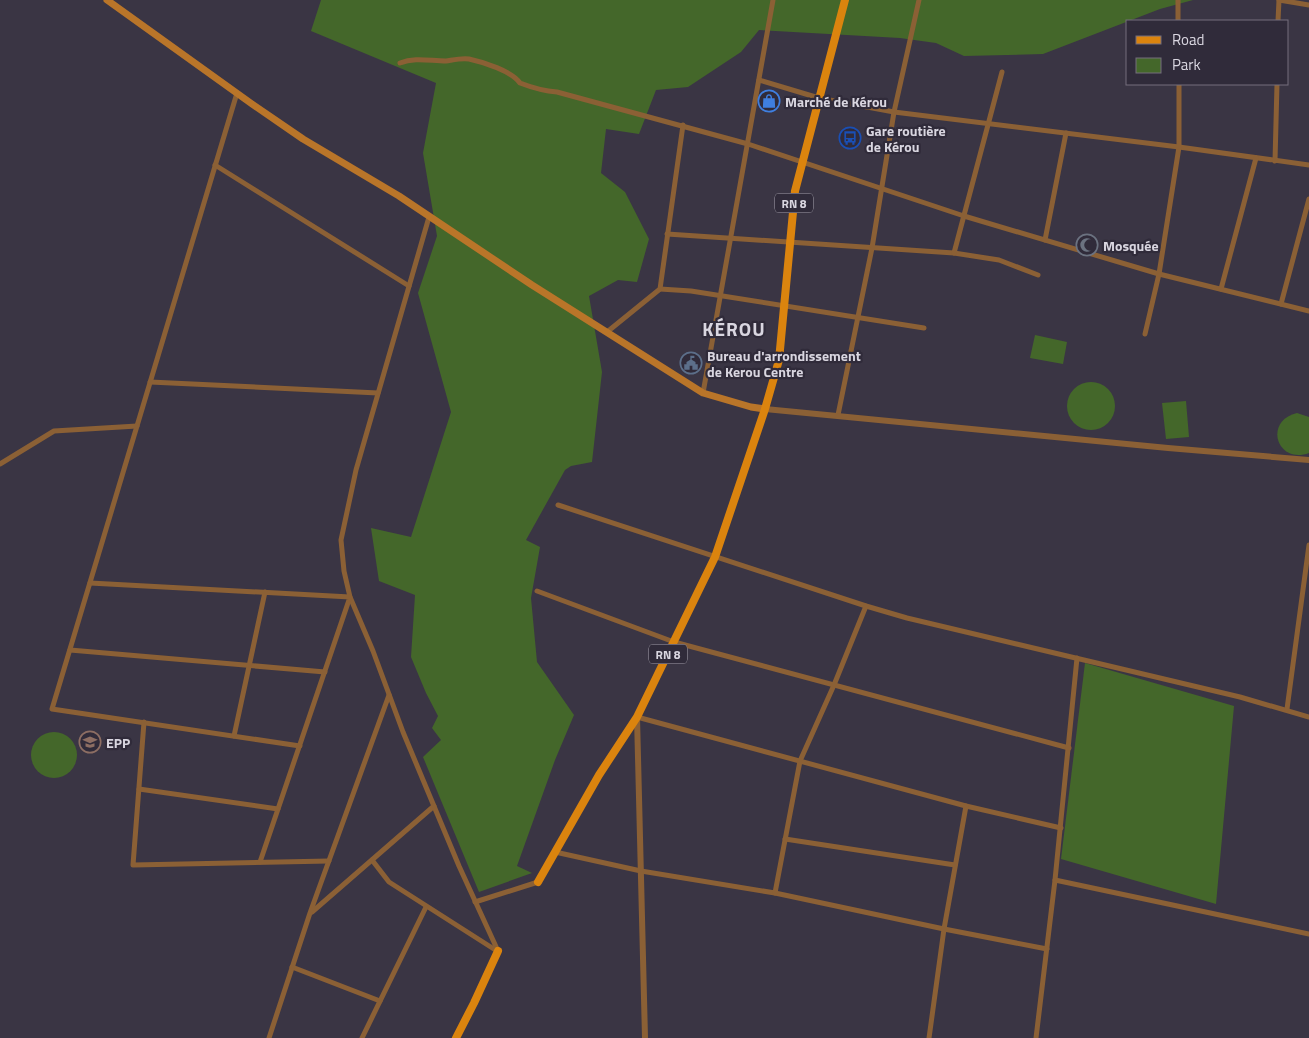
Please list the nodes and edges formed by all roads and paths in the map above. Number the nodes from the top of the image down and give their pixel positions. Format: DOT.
graph roads {
  1 [pos="107,0"];
  2 [pos="773,0"];
  3 [pos="845,0"];
  4 [pos="919,0"];
  5 [pos="1178,0"];
  6 [pos="1279,0"];
  7 [pos="1309,5"];
  8 [pos="1178,20"];
  9 [pos="1278,20"];
  10 [pos="400,63"];
  11 [pos="1002,72"];
  12 [pos="759,80"];
  13 [pos="1178,85"];
  14 [pos="1277,85"];
  15 [pos="237,94"];
  16 [pos="819,97"];
  17 [pos="894,112"];
  18 [pos="988,123"];
  19 [pos="683,125"];
  20 [pos="1066,133"];
  21 [pos="748,144"];
  22 [pos="1179,147"];
  23 [pos="1256,158"];
  24 [pos="1275,161"];
  25 [pos="803,162"];
  26 [pos="215,165"];
  27 [pos="1309,165"];
  28 [pos="882,189"];
  29 [pos="1309,199"];
  30 [pos="964,216"];
  31 [pos="429,217"];
  32 [pos="667,234"];
  33 [pos="731,238"];
  34 [pos="1045,240"];
  35 [pos="790,242"];
  36 [pos="872,248"];
  37 [pos="954,253"];
  38 [pos="1159,274"];
  39 [pos="1038,275"];
  40 [pos="409,286"];
  41 [pos="660,289"];
  42 [pos="1221,289"];
  43 [pos="720,296"];
  44 [pos="1281,304"];
  45 [pos="783,306"];
  46 [pos="1309,311"];
  47 [pos="858,318"];
  48 [pos="924,328"];
  49 [pos="607,332"];
  50 [pos="1145,334"];
  51 [pos="150,382"];
  52 [pos="378,393"];
  53 [pos="702,393"];
  54 [pos="765,409"];
  55 [pos="838,415"];
  56 [pos="137,426"];
  57 [pos="1309,460"];
  58 [pos="0,464"];
  59 [pos="558,505"];
  60 [pos="1309,545"];
  61 [pos="715,557"];
  62 [pos="90,583"];
  63 [pos="538,591"];
  64 [pos="265,592"];
  65 [pos="350,597"];
  66 [pos="866,606"];
  67 [pos="674,642"];
  68 [pos="70,650"];
  69 [pos="1077,658"];
  70 [pos="249,666"];
  71 [pos="324,672"];
  72 [pos="834,685"];
  73 [pos="389,695"];
  74 [pos="1287,709"];
  75 [pos="637,717"];
  76 [pos="1309,717"];
  77 [pos="144,722"];
  78 [pos="234,736"];
  79 [pos="300,746"];
  80 [pos="1069,748"];
  81 [pos="800,761"];
  82 [pos="139,789"];
  83 [pos="434,806"];
  84 [pos="966,806"];
  85 [pos="278,810"];
  86 [pos="1061,828"];
  87 [pos="785,839"];
  88 [pos="555,852"];
  89 [pos="372,860"];
  90 [pos="329,861"];
  91 [pos="260,862"];
  92 [pos="955,865"];
  93 [pos="641,870"];
  94 [pos="1055,880"];
  95 [pos="538,882"];
  96 [pos="775,892"];
  97 [pos="475,902"];
  98 [pos="426,907"];
  99 [pos="310,913"];
  100 [pos="944,929"];
  101 [pos="1309,934"];
  102 [pos="1047,949"];
  103 [pos="498,951"];
  104 [pos="292,967"];
  105 [pos="380,1001"];
  106 [pos="269,1038"];
  107 [pos="362,1038"];
  108 [pos="456,1038"];
  109 [pos="645,1038"];
  110 [pos="929,1038"];
  111 [pos="1036,1038"];
  1 -- 15 [label="main road"];
  2 -- 12 [label="street"];
  3 -- 16 [label="main road, RN 8"];
  4 -- 17 [label="street"];
  5 -- 8 [label="street"];
  6 -- 7 [label="street"];
  6 -- 9 [label="street"];
  10 -- 19 [label="street"];
  11 -- 18 [label="street"];
  12 -- 16 [label="street"];
  12 -- 21 [label="street"];
  13 -- 22 [label="street"];
  14 -- 24 [label="street"];
  15 -- 26 [label="street"];
  15 -- 31 [label="main road"];
  16 -- 17 [label="street"];
  16 -- 25 [label="main road, RN 8"];
  17 -- 18 [label="street"];
  17 -- 28 [label="street"];
  18 -- 20 [label="street"];
  18 -- 30 [label="street"];
  19 -- 21 [label="street"];
  19 -- 32 [label="street"];
  20 -- 22 [label="street"];
  20 -- 34 [label="street"];
  21 -- 25 [label="street"];
  21 -- 33 [label="street"];
  22 -- 23 [label="street"];
  22 -- 38 [label="street"];
  23 -- 24 [label="street"];
  23 -- 42 [label="street"];
  24 -- 27 [label="street"];
  25 -- 28 [label="street"];
  25 -- 35 [label="main road, RN 8"];
  26 -- 40 [label="street"];
  26 -- 51 [label="street"];
  28 -- 30 [label="street"];
  28 -- 36 [label="street"];
  29 -- 44 [label="street"];
  30 -- 34 [label="street"];
  30 -- 37 [label="street"];
  31 -- 40 [label="street"];
  31 -- 49 [label="main road"];
  32 -- 33 [label="street"];
  32 -- 41 [label="street"];
  33 -- 35 [label="street"];
  33 -- 43 [label="street"];
  34 -- 38 [label="street"];
  35 -- 36 [label="street"];
  35 -- 45 [label="main road, RN 8"];
  36 -- 37 [label="street"];
  36 -- 47 [label="street"];
  37 -- 39 [label="street"];
  38 -- 42 [label="street"];
  38 -- 50 [label="street"];
  40 -- 52 [label="street"];
  41 -- 43 [label="street"];
  41 -- 49 [label="street"];
  42 -- 44 [label="street"];
  43 -- 45 [label="street"];
  43 -- 53 [label="street"];
  44 -- 46 [label="street"];
  45 -- 47 [label="street"];
  45 -- 54 [label="main road, RN 8"];
  47 -- 48 [label="street"];
  47 -- 55 [label="street"];
  49 -- 53 [label="main road"];
  51 -- 52 [label="street"];
  51 -- 56 [label="street"];
  52 -- 65 [label="street"];
  53 -- 54 [label="main road"];
  54 -- 55 [label="street"];
  54 -- 61 [label="main road, RN 8"];
  55 -- 57 [label="street"];
  56 -- 58 [label="street"];
  56 -- 62 [label="street"];
  59 -- 61 [label="street"];
  60 -- 74 [label="street"];
  61 -- 66 [label="street"];
  61 -- 67 [label="main road, RN 8"];
  62 -- 64 [label="street"];
  62 -- 68 [label="street"];
  63 -- 67 [label="street"];
  64 -- 65 [label="street"];
  64 -- 70 [label="street"];
  65 -- 71 [label="street"];
  65 -- 73 [label="street"];
  66 -- 69 [label="street"];
  66 -- 72 [label="street"];
  67 -- 72 [label="street"];
  67 -- 75 [label="main road, RN 8"];
  68 -- 70 [label="street"];
  68 -- 77 [label="street"];
  69 -- 74 [label="street"];
  69 -- 80 [label="street"];
  70 -- 71 [label="street"];
  70 -- 78 [label="street"];
  71 -- 79 [label="street"];
  72 -- 80 [label="street"];
  72 -- 81 [label="street"];
  73 -- 83 [label="street"];
  73 -- 90 [label="street"];
  74 -- 76 [label="street"];
  75 -- 81 [label="street"];
  75 -- 88 [label="main road, RN 8"];
  75 -- 93 [label="street"];
  77 -- 78 [label="street"];
  77 -- 82 [label="street"];
  78 -- 79 [label="street"];
  79 -- 85 [label="street"];
  80 -- 86 [label="street"];
  81 -- 84 [label="street"];
  81 -- 87 [label="street"];
  82 -- 85 [label="street"];
  82 -- 91 [label="street"];
  83 -- 89 [label="street"];
  83 -- 97 [label="street"];
  84 -- 86 [label="street"];
  84 -- 92 [label="street"];
  85 -- 91 [label="street"];
  86 -- 94 [label="street"];
  87 -- 92 [label="street"];
  87 -- 96 [label="street"];
  88 -- 93 [label="street"];
  88 -- 95 [label="main road, RN 8"];
  89 -- 98 [label="street"];
  89 -- 99 [label="street"];
  90 -- 91 [label="street"];
  90 -- 99 [label="street"];
  92 -- 100 [label="street"];
  93 -- 96 [label="street"];
  93 -- 109 [label="street"];
  94 -- 101 [label="street"];
  94 -- 102 [label="street"];
  95 -- 97 [label="street"];
  96 -- 100 [label="street"];
  97 -- 103 [label="street"];
  98 -- 103 [label="street"];
  98 -- 105 [label="street"];
  99 -- 104 [label="street"];
  100 -- 102 [label="street"];
  100 -- 110 [label="street"];
  102 -- 111 [label="street"];
  103 -- 108 [label="main road"];
  104 -- 105 [label="street"];
  104 -- 106 [label="street"];
  105 -- 107 [label="street"];
}
